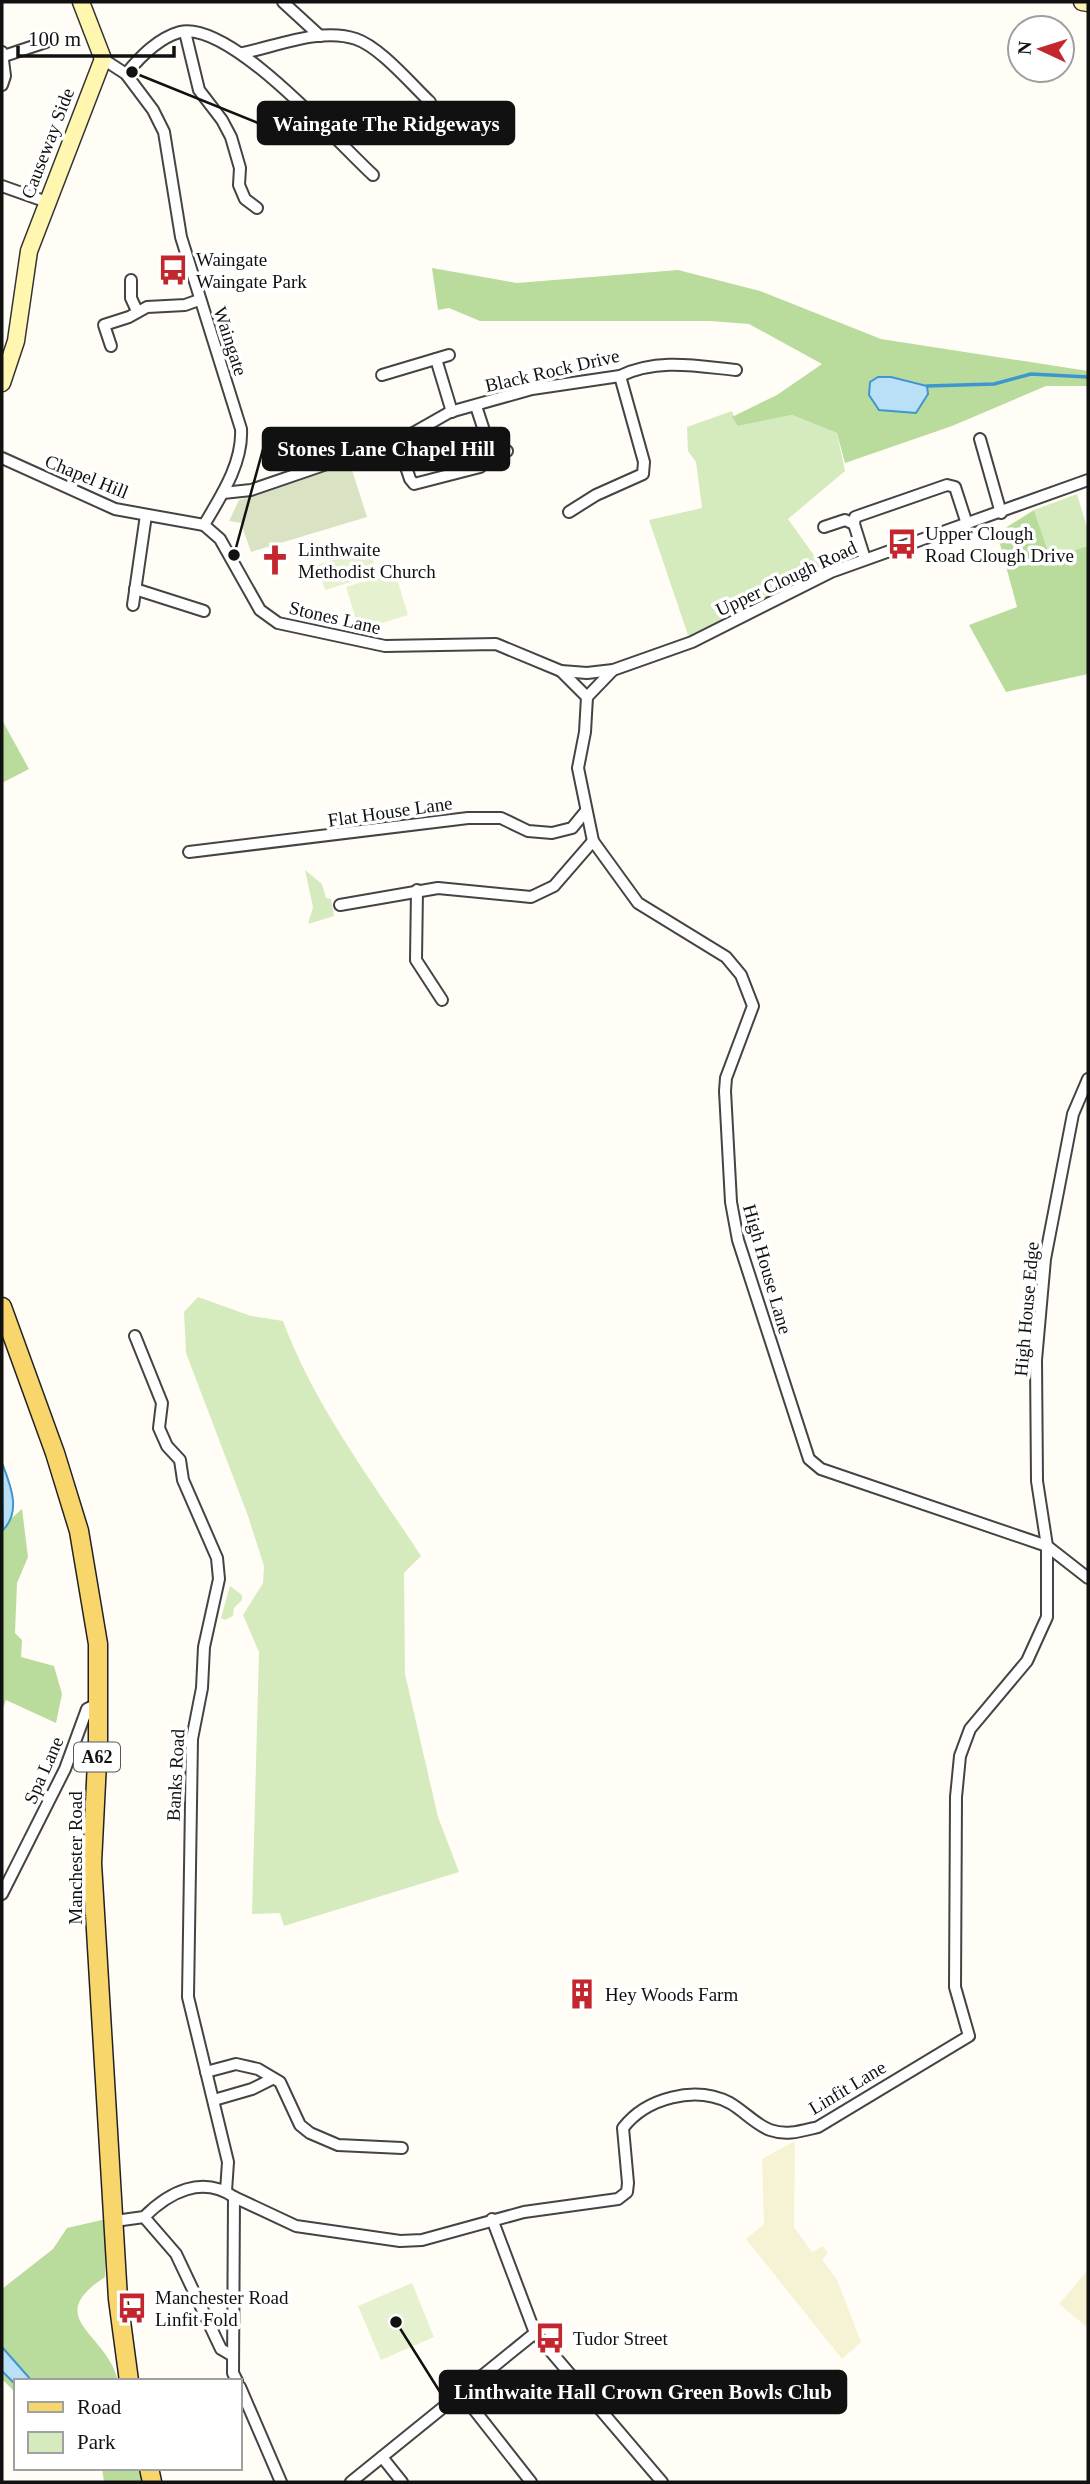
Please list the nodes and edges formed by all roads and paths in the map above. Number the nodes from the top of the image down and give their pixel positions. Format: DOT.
graph roads {
  1 [pos="81,2"];
  2 [pos="283,2"];
  3 [pos="1083,2"];
  4 [pos="1088,3"];
  5 [pos="185,32"];
  6 [pos="320,36"];
  7 [pos="46,42"];
  8 [pos="243,53"];
  9 [pos="3,54"];
  10 [pos="103,59"];
  11 [pos="126,74"];
  12 [pos="2,85"];
  13 [pos="430,102"];
  14 [pos="373,175"];
  15 [pos="2,186"];
  16 [pos="47,202"];
  17 [pos="257,208"];
  18 [pos="131,280"];
  19 [pos="199,300"];
  20 [pos="137,312"];
  21 [pos="100,314"];
  22 [pos="104,325"];
  23 [pos="111,346"];
  24 [pos="449,355"];
  25 [pos="436,359"];
  26 [pos="736,370"];
  27 [pos="382,374"];
  28 [pos="621,376"];
  29 [pos="2,383"];
  30 [pos="476,406"];
  31 [pos="452,412"];
  32 [pos="980,439"];
  33 [pos="397,440"];
  34 [pos="507,451"];
  35 [pos="2,458"];
  36 [pos="490,458"];
  37 [pos="1088,480"];
  38 [pos="223,493"];
  39 [pos="569,512"];
  40 [pos="1001,513"];
  41 [pos="146,514"];
  42 [pos="854,524"];
  43 [pos="967,524"];
  44 [pos="204,525"];
  45 [pos="824,527"];
  46 [pos="865,559"];
  47 [pos="135,589"];
  48 [pos="133,605"];
  49 [pos="204,611"];
  50 [pos="613,670"];
  51 [pos="561,671"];
  52 [pos="587,673"];
  53 [pos="587,697"];
  54 [pos="586,811"];
  55 [pos="593,841"];
  56 [pos="189,852"];
  57 [pos="417,890"];
  58 [pos="340,905"];
  59 [pos="442,1000"];
  60 [pos="1088,1079"];
  61 [pos="2,1307"];
  62 [pos="135,1336"];
  63 [pos="1047,1546"];
  64 [pos="1088,1577"];
  65 [pos="99,1703"];
  66 [pos="2,1894"];
  67 [pos="206,2072"];
  68 [pos="272,2079"];
  69 [pos="214,2100"];
  70 [pos="402,2148"];
  71 [pos="230,2194"];
  72 [pos="145,2217"];
  73 [pos="492,2220"];
  74 [pos="115,2221"];
  75 [pos="535,2333"];
  76 [pos="233,2356"];
  77 [pos="129,2379"];
  78 [pos="237,2379"];
  79 [pos="242,2392"];
  80 [pos="461,2393"];
  81 [pos="382,2457"];
  82 [pos="281,2482"];
  83 [pos="351,2482"];
  84 [pos="402,2482"];
  85 [pos="531,2482"];
  86 [pos="662,2482"];
  1 -- 10 [label="street"];
  2 -- 6 [label="street"];
  3 -- 4 [label="street"];
  5 -- 8 [label="street"];
  5 -- 11 [label="street"];
  5 -- 17 [label="street"];
  6 -- 8 [label="street"];
  6 -- 13 [label="street"];
  7 -- 9 [label="street"];
  8 -- 14 [label="street"];
  9 -- 12 [label="street"];
  10 -- 11 [label="street, Waingate"];
  10 -- 16 [label="street, Causeway Side"];
  11 -- 19 [label="street, Waingate"];
  15 -- 16 [label="street"];
  16 -- 29 [label="street, Causeway Side"];
  18 -- 20 [label="street"];
  19 -- 20 [label="street"];
  19 -- 38 [label="street, Waingate"];
  20 -- 22 [label="street"];
  21 -- 22 [label="street"];
  22 -- 23 [label="street"];
  24 -- 25 [label="street"];
  25 -- 27 [label="street"];
  25 -- 31 [label="street"];
  26 -- 28 [label="street, Black Rock Drive"];
  28 -- 30 [label="street, Black Rock Drive"];
  28 -- 39 [label="street"];
  30 -- 31 [label="street, Black Rock Drive"];
  30 -- 36 [label="street"];
  31 -- 33 [label="street, Black Rock Drive"];
  32 -- 40 [label="street"];
  33 -- 36 [label="street"];
  33 -- 38 [label="street, Black Rock Drive"];
  34 -- 36 [label="street"];
  35 -- 41 [label="street, Chapel Hill"];
  37 -- 40 [label="street, Upper Clough Road"];
  38 -- 44 [label="street, Waingate"];
  40 -- 43 [label="street, Upper Clough Road"];
  41 -- 44 [label="street, Chapel Hill"];
  41 -- 47 [label="street"];
  42 -- 43 [label="street"];
  42 -- 45 [label="street"];
  42 -- 46 [label="street"];
  43 -- 46 [label="street, Upper Clough Road"];
  44 -- 51 [label="street, Stones Lane"];
  46 -- 50 [label="street, Upper Clough Road"];
  47 -- 48 [label="street"];
  47 -- 49 [label="street"];
  50 -- 52 [label="street, Upper Clough Road"];
  50 -- 53 [label="street"];
  51 -- 52 [label="street, Stones Lane"];
  51 -- 53 [label="street"];
  53 -- 54 [label="street, High House Lane"];
  54 -- 55 [label="street, High House Lane"];
  54 -- 56 [label="street, Flat House Lane"];
  55 -- 57 [label="street"];
  55 -- 63 [label="street, High House Lane"];
  57 -- 58 [label="street"];
  57 -- 59 [label="street"];
  60 -- 63 [label="street, High House Edge"];
  61 -- 65 [label="main road, Manchester Road / A62"];
  62 -- 67 [label="street, Banks Road"];
  63 -- 64 [label="street, High House Lane"];
  63 -- 73 [label="street, Linfit Lane"];
  65 -- 66 [label="street, Spa Lane"];
  65 -- 74 [label="main road, Manchester Road / A62"];
  67 -- 68 [label="street"];
  67 -- 69 [label="street, Banks Road"];
  68 -- 69 [label="street"];
  68 -- 70 [label="street"];
  69 -- 71 [label="street, Banks Road"];
  71 -- 72 [label="street, Linfit Lane"];
  71 -- 73 [label="street, Linfit Lane"];
  71 -- 76 [label="street, Banks Road"];
  72 -- 74 [label="street"];
  72 -- 76 [label="street"];
  73 -- 75 [label="street"];
  74 -- 77 [label="main road, Manchester Road / A62"];
  75 -- 80 [label="street"];
  75 -- 86 [label="street"];
  76 -- 78 [label="street, Banks Road"];
  79 -- 82 [label="street"];
  80 -- 81 [label="street"];
  80 -- 85 [label="street"];
  81 -- 83 [label="street"];
  81 -- 84 [label="street"];
}
